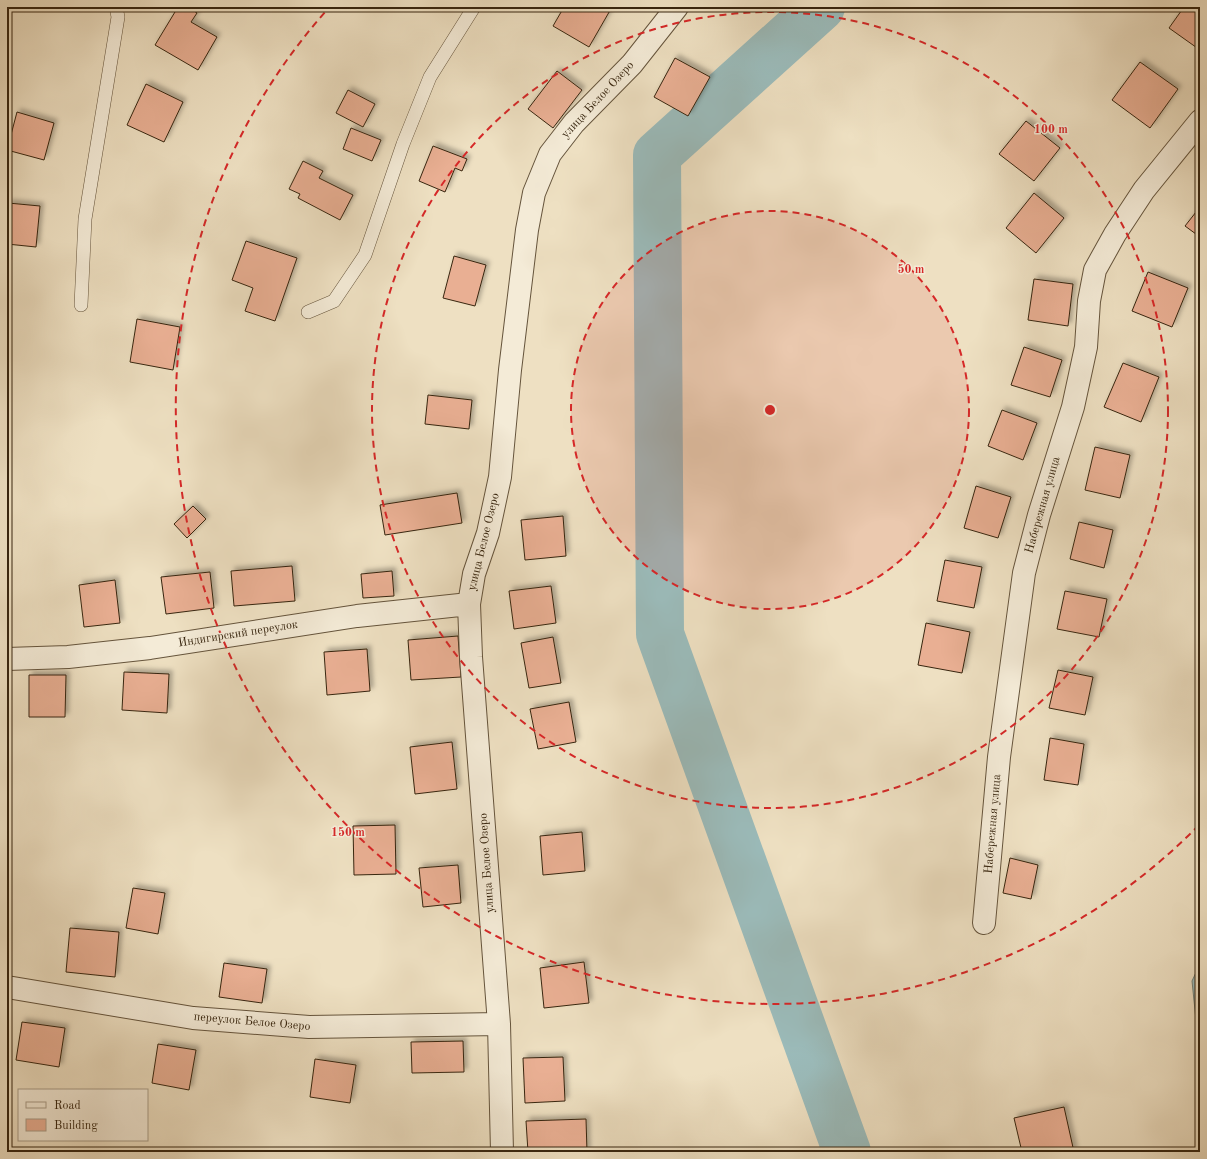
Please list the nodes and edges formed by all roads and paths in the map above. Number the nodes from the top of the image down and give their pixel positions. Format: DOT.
graph roads {
  1 [pos="116,7"];
  2 [pos="474,7"];
  3 [pos="676,7"];
  4 [pos="1200,121"];
  5 [pos="80,305"];
  6 [pos="308,312"];
  7 [pos="469,604"];
  8 [pos="7,659"];
  9 [pos="984,924"];
  10 [pos="7,987"];
  11 [pos="499,1024"];
  12 [pos="502,1152"];
  1 -- 5 [label="lane"];
  2 -- 6 [label="lane"];
  3 -- 7 [label="street, улица Белое Озеро"];
  4 -- 9 [label="street, Набережная улица"];
  7 -- 8 [label="street, Индигирский переулок"];
  7 -- 11 [label="street, улица Белое Озеро"];
  10 -- 11 [label="street, переулок Белое Озеро"];
  11 -- 12 [label="street, улица Белое Озеро"];
}
